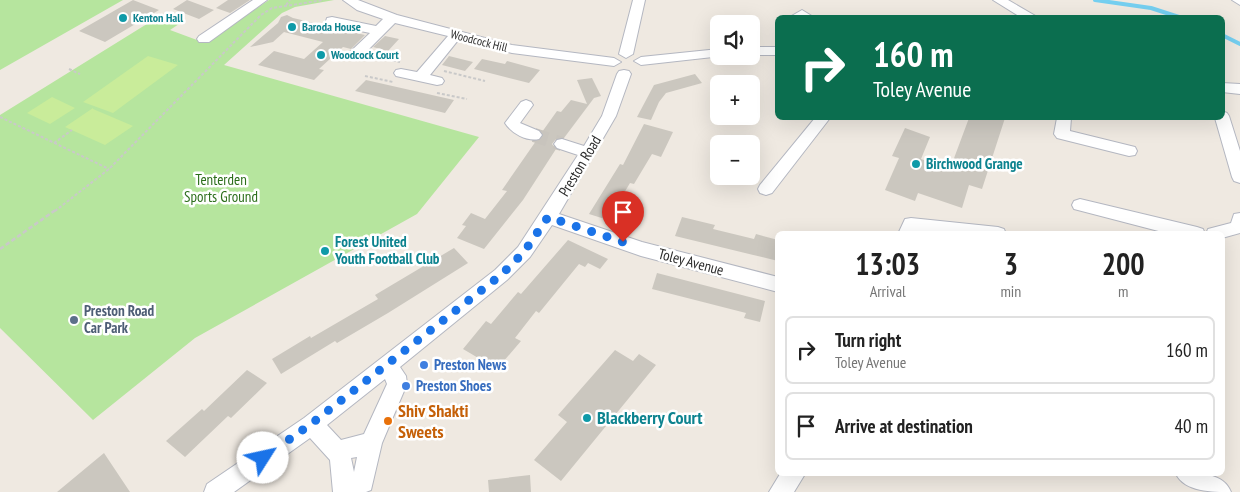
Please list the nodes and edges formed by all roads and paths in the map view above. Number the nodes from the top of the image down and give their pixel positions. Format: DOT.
graph roads {
  1 [pos="260,0"];
  2 [pos="290,0"];
  3 [pos="324,0"];
  4 [pos="349,0"];
  5 [pos="638,0"];
  6 [pos="801,0"];
  7 [pos="999,0"];
  8 [pos="286,6"];
  9 [pos="802,15"];
  10 [pos="1027,15"];
  11 [pos="392,18"];
  12 [pos="332,21"];
  13 [pos="379,31"];
  14 [pos="456,35"];
  15 [pos="204,39"];
  16 [pos="775,50"];
  17 [pos="760,51"];
  18 [pos="710,54"];
  19 [pos="355,55"];
  20 [pos="641,61"];
  21 [pos="621,63"];
  22 [pos="69,69"];
  23 [pos="401,73"];
  24 [pos="80,74"];
  25 [pos="439,76"];
  26 [pos="421,77"];
  27 [pos="485,82"];
  28 [pos="1225,87"];
  29 [pos="1240,89"];
  30 [pos="526,105"];
  31 [pos="0,117"];
  32 [pos="821,120"];
  33 [pos="1064,120"];
  34 [pos="1223,120"];
  35 [pos="72,130"];
  36 [pos="534,135"];
  37 [pos="54,143"];
  38 [pos="562,144"];
  39 [pos="1129,151"];
  40 [pos="588,153"];
  41 [pos="109,169"];
  42 [pos="1240,177"];
  43 [pos="766,189"];
  44 [pos="1080,205"];
  45 [pos="548,217"];
  46 [pos="1240,219"];
  47 [pos="909,229"];
  48 [pos="945,231"];
  49 [pos="1185,231"];
  50 [pos="1224,231"];
  51 [pos="0,249"];
  52 [pos="775,284"];
  53 [pos="384,366"];
  54 [pos="311,424"];
  55 [pos="371,443"];
  56 [pos="338,451"];
  57 [pos="792,476"];
  58 [pos="1190,476"];
  59 [pos="344,491"];
  60 [pos="215,492"];
  61 [pos="780,492"];
  62 [pos="1220,492"];
  1 -- 15 [label="street"];
  2 -- 8 [label="path"];
  3 -- 8 [label="path"];
  4 -- 11 [label="street, Woodcock Hill"];
  5 -- 21 [label="street, Preston Road"];
  6 -- 9 [label="street"];
  7 -- 10 [label="street"];
  8 -- 41 [label="path"];
  11 -- 13 [label="street"];
  11 -- 14 [label="street, Woodcock Hill"];
  12 -- 13 [label="street"];
  13 -- 19 [label="street"];
  14 -- 21 [label="street, Woodcock Hill"];
  14 -- 26 [label="street"];
  16 -- 17 [label="street"];
  18 -- 20 [label="street"];
  20 -- 21 [label="street, Woodcock Hill"];
  20 -- 21 [label="street"];
  21 -- 40 [label="street, Preston Road"];
  22 -- 24 [label="path"];
  23 -- 26 [label="street"];
  25 -- 26 [label="street"];
  25 -- 27 [label="path"];
  28 -- 29 [label="street"];
  30 -- 36 [label="street"];
  31 -- 37 [label="path"];
  32 -- 43 [label="street"];
  33 -- 39 [label="street"];
  34 -- 42 [label="street"];
  35 -- 37 [label="path"];
  37 -- 41 [label="path"];
  38 -- 40 [label="street"];
  40 -- 45 [label="street, Preston Road"];
  41 -- 51 [label="path"];
  44 -- 49 [label="street"];
  45 -- 52 [label="street, Toley Avenue"];
  45 -- 53 [label="street, Preston Road"];
  46 -- 50 [label="street"];
  47 -- 48 [label="street"];
  53 -- 54 [label="street, Preston Road"];
  53 -- 55 [label="street"];
  54 -- 56 [label="street"];
  54 -- 60 [label="street, Preston Road"];
  55 -- 56 [label="street"];
  55 -- 59 [label="street"];
  56 -- 59 [label="street"];
  57 -- 61 [label="street"];
  58 -- 62 [label="street"];
}
